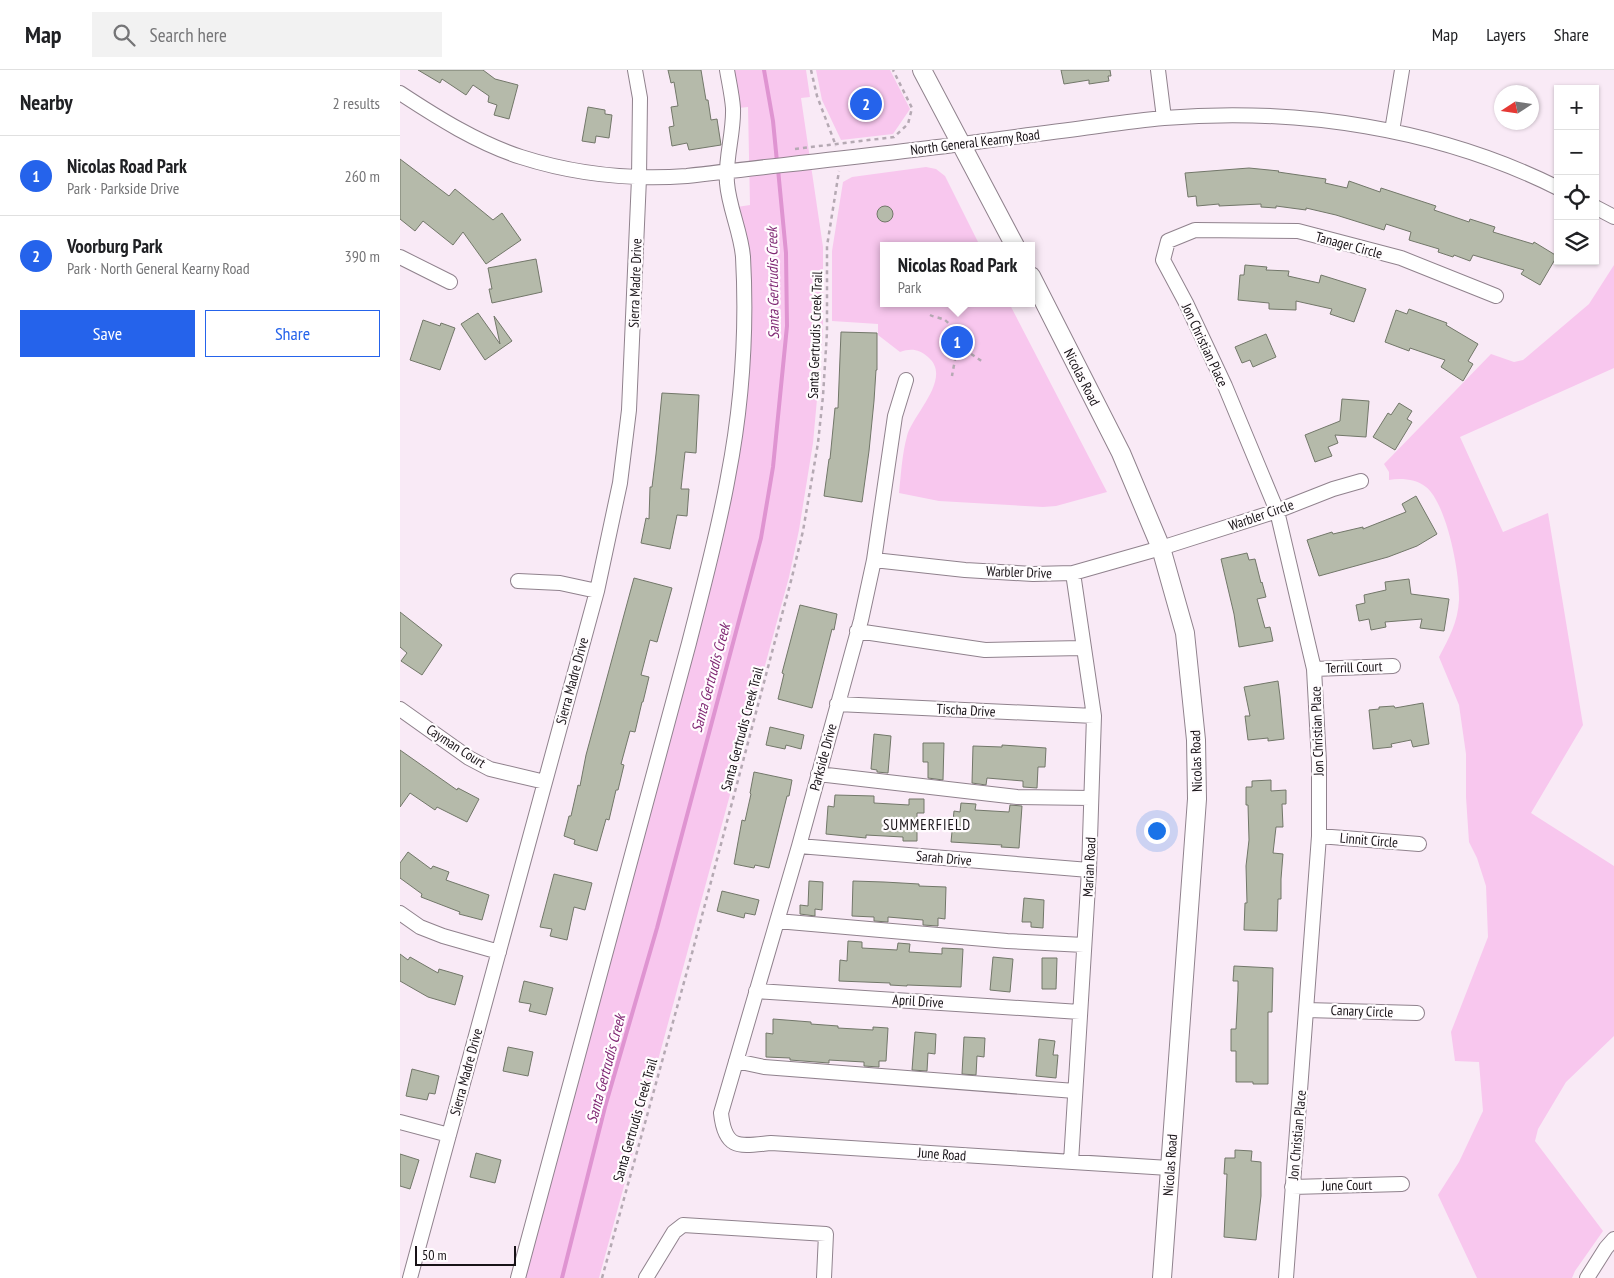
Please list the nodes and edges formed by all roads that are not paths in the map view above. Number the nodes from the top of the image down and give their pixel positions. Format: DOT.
graph roads {
  1 [pos="635,70"];
  2 [pos="727,70"];
  3 [pos="922,70"];
  4 [pos="1158,70"];
  5 [pos="1402,70"];
  6 [pos="400,93"];
  7 [pos="1164,118"];
  8 [pos="1392,131"];
  9 [pos="960,144"];
  10 [pos="729,171"];
  11 [pos="639,178"];
  12 [pos="1554,186"];
  13 [pos="1599,209"];
  14 [pos="1614,217"];
  15 [pos="1195,230"];
  16 [pos="1013,242"];
  17 [pos="400,257"];
  18 [pos="450,282"];
  19 [pos="1035,284"];
  20 [pos="1496,296"];
  21 [pos="906,380"];
  22 [pos="1361,481"];
  23 [pos="1278,510"];
  24 [pos="1160,548"];
  25 [pos="874,560"];
  26 [pos="1072,574"];
  27 [pos="518,581"];
  28 [pos="597,591"];
  29 [pos="857,631"];
  30 [pos="1084,648"];
  31 [pos="1393,666"];
  32 [pos="1314,669"];
  33 [pos="838,704"];
  34 [pos="400,709"];
  35 [pos="1094,716"];
  36 [pos="818,774"];
  37 [pos="545,782"];
  38 [pos="1091,798"];
  39 [pos="1319,836"];
  40 [pos="1419,844"];
  41 [pos="799,846"];
  42 [pos="1089,870"];
  43 [pos="400,913"];
  44 [pos="777,921"];
  45 [pos="1084,945"];
  46 [pos="499,952"];
  47 [pos="756,991"];
  48 [pos="1306,1010"];
  49 [pos="1080,1012"];
  50 [pos="1417,1013"];
  51 [pos="736,1062"];
  52 [pos="1075,1091"];
  53 [pos="400,1122"];
  54 [pos="722,1128"];
  55 [pos="449,1135"];
  56 [pos="1071,1162"];
  57 [pos="1169,1168"];
  58 [pos="1402,1184"];
  59 [pos="1292,1187"];
  60 [pos="1614,1239"];
  61 [pos="410,1278"];
  62 [pos="518,1278"];
  63 [pos="646,1278"];
  64 [pos="824,1278"];
  65 [pos="1162,1278"];
  66 [pos="1286,1278"];
  67 [pos="1587,1278"];
  1 -- 11 [label="street, Sierra Madre Drive"];
  2 -- 10 [label="street"];
  3 -- 9 [label="main road"];
  4 -- 7 [label="street"];
  5 -- 8 [label="street"];
  6 -- 11 [label="street, North General Kearny Road"];
  7 -- 8 [label="street, North General Kearny Road"];
  7 -- 9 [label="street, North General Kearny Road"];
  8 -- 12 [label="street, North General Kearny Road"];
  9 -- 10 [label="street, North General Kearny Road"];
  9 -- 16 [label="main road"];
  10 -- 11 [label="street, North General Kearny Road"];
  10 -- 62 [label="street"];
  11 -- 28 [label="street, Sierra Madre Drive"];
  13 -- 14 [label="street"];
  15 -- 20 [label="street, Tanager Circle"];
  15 -- 23 [label="street, Jon Christian Place"];
  17 -- 18 [label="street"];
  19 -- 24 [label="main road, Nicolas Road"];
  21 -- 25 [label="street, Parkside Drive"];
  22 -- 23 [label="street, Warbler Circle"];
  23 -- 24 [label="street, Warbler Circle"];
  23 -- 32 [label="street, Jon Christian Place"];
  24 -- 26 [label="street, Warbler Drive"];
  24 -- 57 [label="main road, Nicolas Road"];
  25 -- 26 [label="street, Warbler Drive"];
  25 -- 29 [label="street, Parkside Drive"];
  26 -- 30 [label="street, Marian Road"];
  27 -- 28 [label="street"];
  28 -- 37 [label="street, Sierra Madre Drive"];
  29 -- 30 [label="street"];
  29 -- 33 [label="street, Parkside Drive"];
  30 -- 35 [label="street, Marian Road"];
  31 -- 32 [label="street, Terrill Court"];
  32 -- 39 [label="street, Jon Christian Place"];
  33 -- 35 [label="street, Tischa Drive"];
  33 -- 36 [label="street, Parkside Drive"];
  34 -- 37 [label="street, Cayman Court"];
  35 -- 38 [label="street, Marian Road"];
  36 -- 38 [label="street"];
  36 -- 41 [label="street, Parkside Drive"];
  37 -- 46 [label="street, Sierra Madre Drive"];
  38 -- 42 [label="street, Marian Road"];
  39 -- 40 [label="street, Linnit Circle"];
  39 -- 48 [label="street, Jon Christian Place"];
  41 -- 42 [label="street, Sarah Drive"];
  41 -- 44 [label="street, Parkside Drive"];
  42 -- 45 [label="street, Marian Road"];
  43 -- 46 [label="street"];
  44 -- 45 [label="street"];
  44 -- 47 [label="street, Parkside Drive"];
  45 -- 49 [label="street, Marian Road"];
  46 -- 55 [label="street, Sierra Madre Drive"];
  47 -- 49 [label="street, April Drive"];
  47 -- 51 [label="street, Parkside Drive"];
  48 -- 50 [label="street, Canary Circle"];
  48 -- 59 [label="street, Jon Christian Place"];
  49 -- 52 [label="street, Marian Road"];
  51 -- 52 [label="street"];
  51 -- 54 [label="street, Parkside Drive"];
  52 -- 56 [label="street, Marian Road"];
  53 -- 55 [label="street"];
  54 -- 56 [label="street, June Road"];
  55 -- 61 [label="street, Sierra Madre Drive"];
  56 -- 57 [label="street, June Road"];
  57 -- 65 [label="main road, Nicolas Road"];
  58 -- 59 [label="street, June Court"];
  59 -- 66 [label="street, Jon Christian Place"];
  60 -- 67 [label="street"];
  63 -- 64 [label="street"];
}
